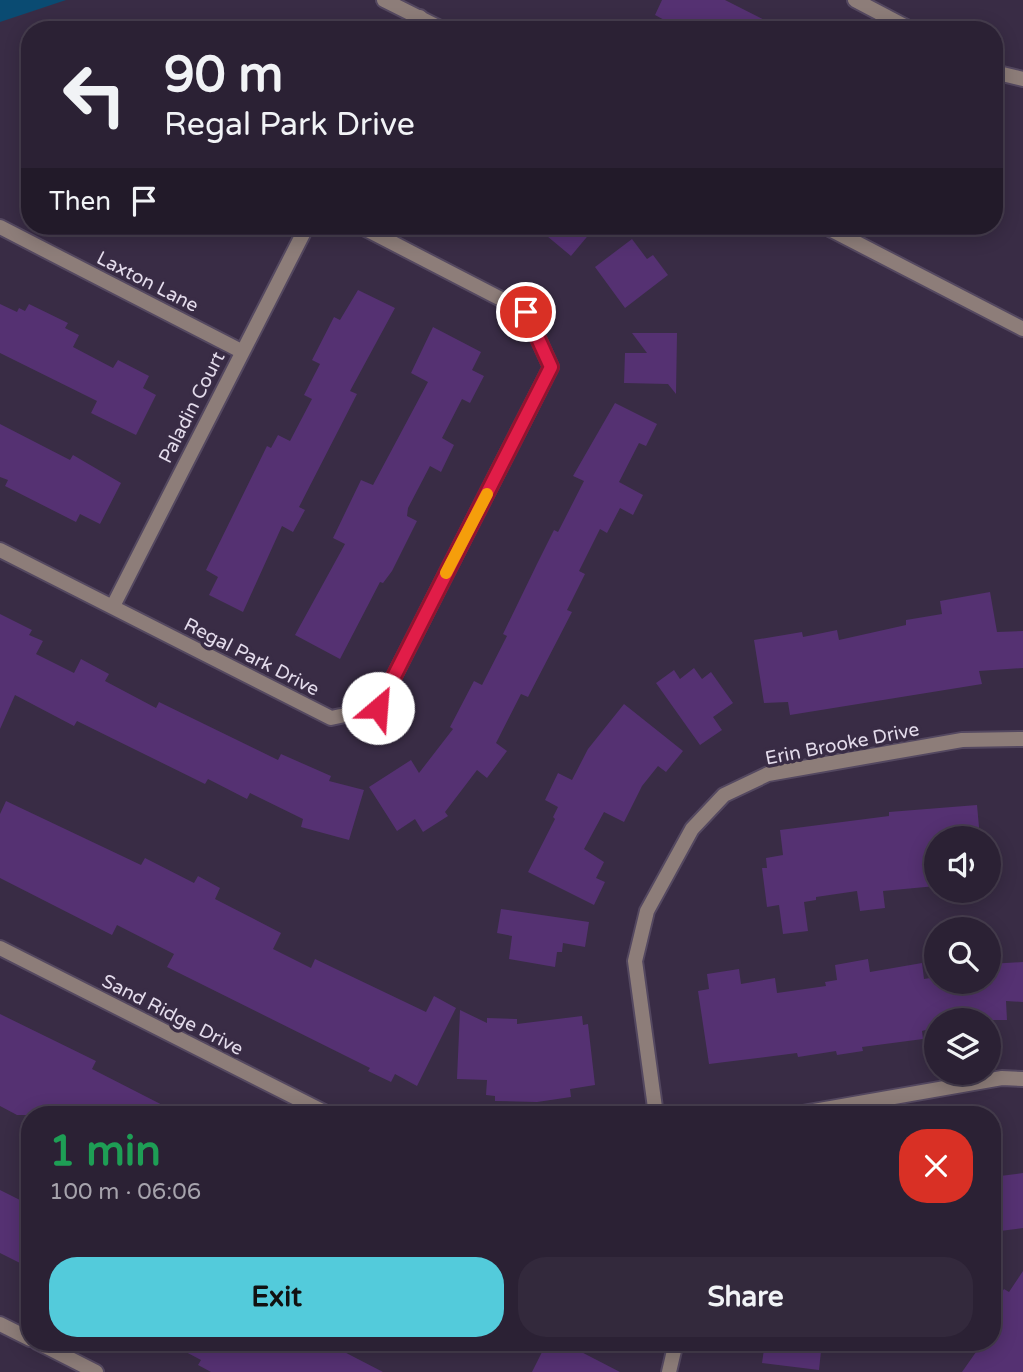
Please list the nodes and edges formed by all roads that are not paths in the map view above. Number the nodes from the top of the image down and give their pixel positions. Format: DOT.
graph roads {
  1 [pos="384,0"];
  2 [pos="855,0"];
  3 [pos="413,21"];
  4 [pos="895,21"];
  5 [pos="1003,74"];
  6 [pos="1023,79"];
  7 [pos="0,227"];
  8 [pos="302,235"];
  9 [pos="377,235"];
  10 [pos="841,235"];
  11 [pos="1023,329"];
  12 [pos="241,351"];
  13 [pos="0,550"];
  14 [pos="113,606"];
  15 [pos="1023,738"];
  16 [pos="0,948"];
  17 [pos="1023,1079"];
  18 [pos="312,1106"];
  19 [pos="655,1106"];
  20 [pos="842,1106"];
  21 [pos="0,1324"];
  22 [pos="21,1334"];
  23 [pos="55,1351"];
  24 [pos="674,1351"];
  25 [pos="96,1372"];
  26 [pos="669,1372"];
  1 -- 3 [label="street"];
  2 -- 4 [label="street"];
  5 -- 6 [label="street"];
  7 -- 12 [label="street, Laxton Lane"];
  8 -- 12 [label="street, Paladin Court"];
  9 -- 14 [label="street, Regal Park Drive"];
  10 -- 11 [label="street"];
  12 -- 14 [label="street, Paladin Court"];
  13 -- 14 [label="street, Regal Park Drive"];
  15 -- 19 [label="street, Erin Brooke Drive"];
  16 -- 18 [label="street, Sand Ridge Drive"];
  17 -- 20 [label="street"];
  21 -- 22 [label="street"];
  23 -- 25 [label="street"];
  24 -- 26 [label="street"];
}
